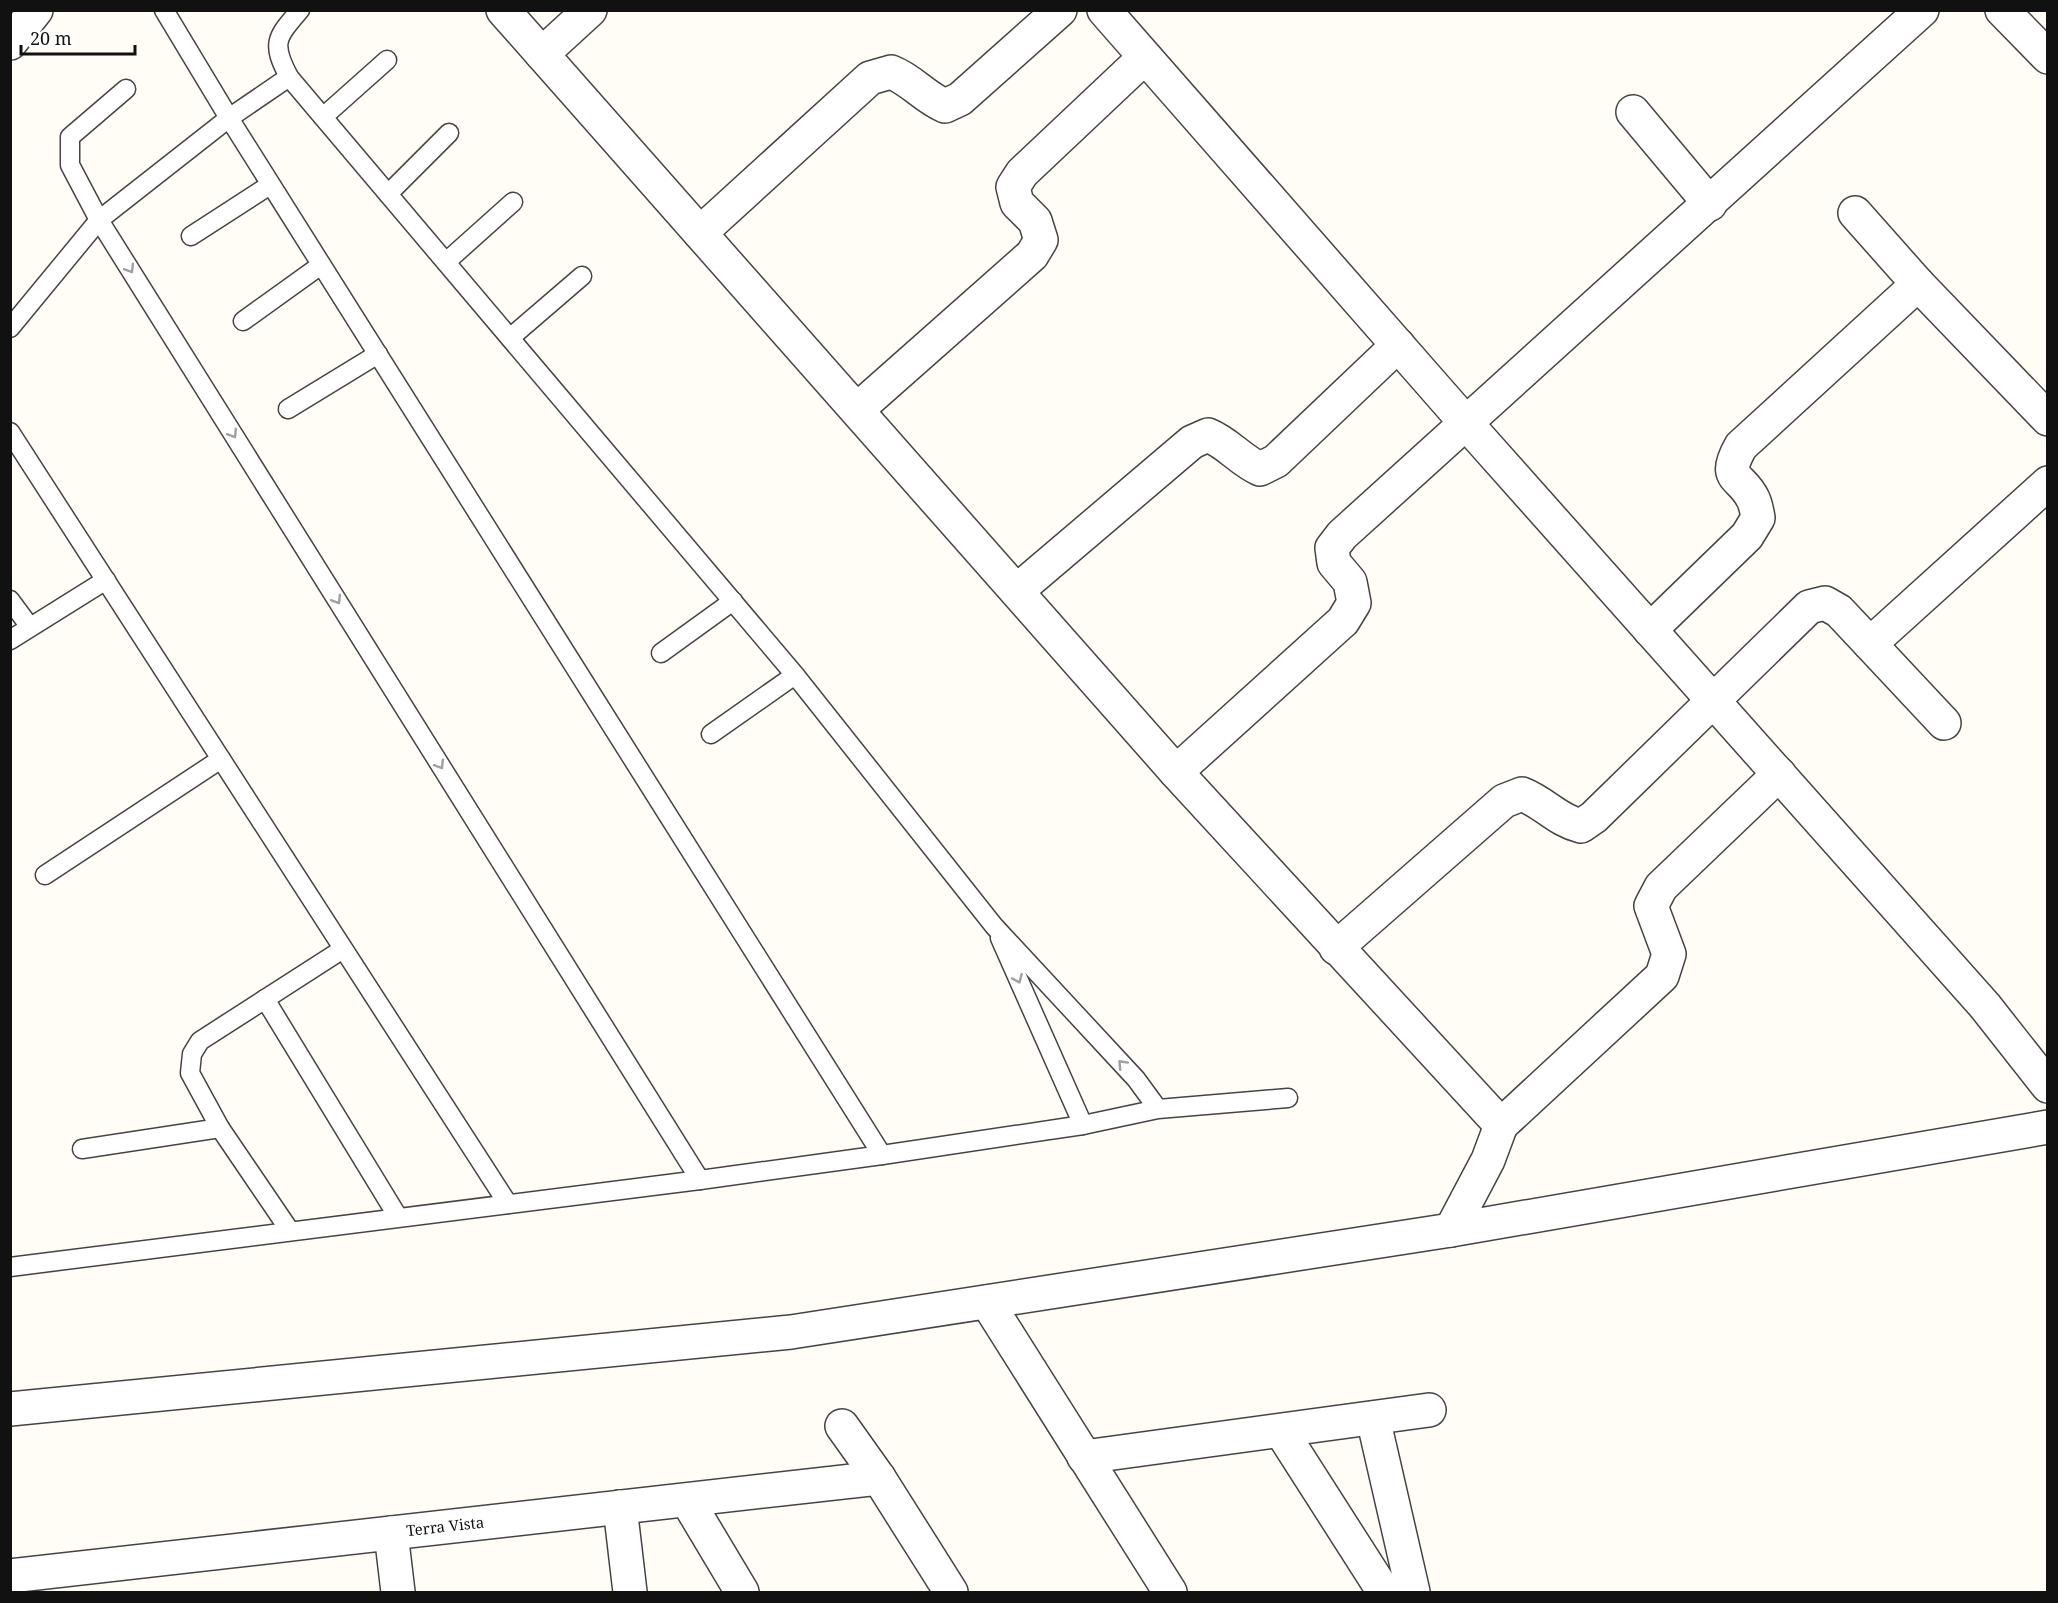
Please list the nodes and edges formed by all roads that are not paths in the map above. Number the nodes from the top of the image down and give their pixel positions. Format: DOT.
graph roads {
  1 [pos="36,10"];
  2 [pos="164,10"];
  3 [pos="300,10"];
  4 [pos="502,10"];
  5 [pos="590,10"];
  6 [pos="1060,10"];
  7 [pos="1104,10"];
  8 [pos="1922,10"];
  9 [pos="2002,10"];
  10 [pos="10,43"];
  11 [pos="542,54"];
  12 [pos="1145,57"];
  13 [pos="2048,57"];
  14 [pos="387,60"];
  15 [pos="289,77"];
  16 [pos="126,89"];
  17 [pos="1633,112"];
  18 [pos="323,117"];
  19 [pos="229,118"];
  20 [pos="450,133"];
  21 [pos="270,185"];
  22 [pos="388,194"];
  23 [pos="513,202"];
  24 [pos="1710,204"];
  25 [pos="1855,213"];
  26 [pos="99,220"];
  27 [pos="700,233"];
  28 [pos="191,237"];
  29 [pos="446,262"];
  30 [pos="321,265"];
  31 [pos="582,276"];
  32 [pos="1918,284"];
  33 [pos="243,321"];
  34 [pos="10,328"];
  35 [pos="510,338"];
  36 [pos="1398,345"];
  37 [pos="378,354"];
  38 [pos="288,409"];
  39 [pos="858,409"];
  40 [pos="2048,419"];
  41 [pos="1466,423"];
  42 [pos="10,432"];
  43 [pos="2048,483"];
  44 [pos="106,579"];
  45 [pos="1018,590"];
  46 [pos="10,600"];
  47 [pos="733,601"];
  48 [pos="30,627"];
  49 [pos="1650,630"];
  50 [pos="10,640"];
  51 [pos="1870,644"];
  52 [pos="661,653"];
  53 [pos="795,675"];
  54 [pos="1712,700"];
  55 [pos="1944,723"];
  56 [pos="711,734"];
  57 [pos="221,759"];
  58 [pos="1176,772"];
  59 [pos="1779,774"];
  60 [pos="45,875"];
  61 [pos="994,926"];
  62 [pos="1336,948"];
  63 [pos="343,949"];
  64 [pos="265,999"];
  65 [pos="2048,1086"];
  66 [pos="1288,1098"];
  67 [pos="1158,1109"];
  68 [pos="1083,1125"];
  69 [pos="1501,1125"];
  70 [pos="2048,1127"];
  71 [pos="220,1128"];
  72 [pos="82,1149"];
  73 [pos="882,1155"];
  74 [pos="700,1180"];
  75 [pos="508,1204"];
  76 [pos="398,1217"];
  77 [pos="1451,1230"];
  78 [pos="290,1231"];
  79 [pos="10,1267"];
  80 [pos="987,1302"];
  81 [pos="10,1409"];
  82 [pos="1429,1410"];
  83 [pos="1373,1418"];
  84 [pos="842,1426"];
  85 [pos="1281,1431"];
  86 [pos="1084,1457"];
  87 [pos="879,1478"];
  88 [pos="687,1500"];
  89 [pos="620,1507"];
  90 [pos="391,1533"];
  91 [pos="26,1581"];
  92 [pos="398,1593"];
  93 [pos="630,1593"];
  94 [pos="742,1593"];
  95 [pos="951,1593"];
  96 [pos="1170,1593"];
  97 [pos="1384,1593"];
  98 [pos="1413,1593"];
  1 -- 10 [label="street"];
  2 -- 19 [label="lane"];
  3 -- 15 [label="lane"];
  4 -- 11 [label="street"];
  5 -- 11 [label="street"];
  6 -- 27 [label="street"];
  7 -- 12 [label="street"];
  8 -- 24 [label="street"];
  9 -- 13 [label="street"];
  11 -- 27 [label="street"];
  12 -- 36 [label="street"];
  12 -- 39 [label="street"];
  14 -- 18 [label="lane"];
  15 -- 18 [label="lane"];
  15 -- 19 [label="lane"];
  16 -- 26 [label="lane"];
  17 -- 24 [label="street"];
  18 -- 22 [label="lane"];
  19 -- 21 [label="lane"];
  19 -- 26 [label="lane"];
  20 -- 22 [label="lane"];
  21 -- 28 [label="lane"];
  21 -- 30 [label="lane"];
  22 -- 29 [label="lane"];
  23 -- 29 [label="lane"];
  24 -- 41 [label="street"];
  25 -- 32 [label="street"];
  26 -- 34 [label="lane"];
  26 -- 74 [label="lane, one-way"];
  27 -- 39 [label="street"];
  29 -- 35 [label="lane"];
  30 -- 33 [label="lane"];
  30 -- 37 [label="lane"];
  31 -- 35 [label="lane"];
  32 -- 40 [label="street"];
  32 -- 49 [label="street"];
  35 -- 47 [label="lane"];
  36 -- 41 [label="street"];
  36 -- 45 [label="street"];
  37 -- 38 [label="lane"];
  37 -- 73 [label="lane"];
  39 -- 45 [label="street"];
  41 -- 49 [label="street"];
  41 -- 58 [label="street"];
  42 -- 44 [label="lane"];
  43 -- 51 [label="street"];
  44 -- 48 [label="lane"];
  44 -- 57 [label="lane"];
  45 -- 58 [label="street"];
  46 -- 48 [label="lane"];
  47 -- 52 [label="lane"];
  47 -- 53 [label="lane"];
  48 -- 50 [label="lane"];
  49 -- 54 [label="street"];
  51 -- 54 [label="street"];
  51 -- 55 [label="street"];
  53 -- 56 [label="lane"];
  53 -- 61 [label="lane"];
  54 -- 59 [label="street"];
  54 -- 62 [label="street"];
  57 -- 60 [label="lane"];
  57 -- 63 [label="lane"];
  58 -- 62 [label="street"];
  59 -- 65 [label="street"];
  59 -- 69 [label="street"];
  67 -- 61 [label="lane, one-way"];
  61 -- 68 [label="lane, one-way"];
  62 -- 69 [label="street"];
  63 -- 64 [label="lane"];
  63 -- 75 [label="lane"];
  64 -- 71 [label="lane"];
  64 -- 76 [label="lane"];
  66 -- 67 [label="lane"];
  67 -- 68 [label="lane"];
  68 -- 73 [label="lane"];
  69 -- 77 [label="street"];
  70 -- 77 [label="street"];
  71 -- 72 [label="lane"];
  71 -- 78 [label="lane"];
  73 -- 74 [label="lane"];
  74 -- 75 [label="lane"];
  75 -- 76 [label="lane"];
  76 -- 78 [label="lane"];
  77 -- 80 [label="street"];
  78 -- 79 [label="lane"];
  80 -- 81 [label="street"];
  80 -- 86 [label="street"];
  82 -- 83 [label="street"];
  83 -- 85 [label="street"];
  83 -- 98 [label="street"];
  84 -- 87 [label="street"];
  85 -- 86 [label="street"];
  85 -- 97 [label="street"];
  86 -- 96 [label="street"];
  87 -- 88 [label="street, Terra Vista"];
  87 -- 95 [label="street"];
  88 -- 89 [label="street, Terra Vista"];
  88 -- 94 [label="street"];
  89 -- 90 [label="street, Terra Vista"];
  89 -- 93 [label="street"];
  90 -- 91 [label="street, Terra Vista"];
  90 -- 92 [label="street"];
}
